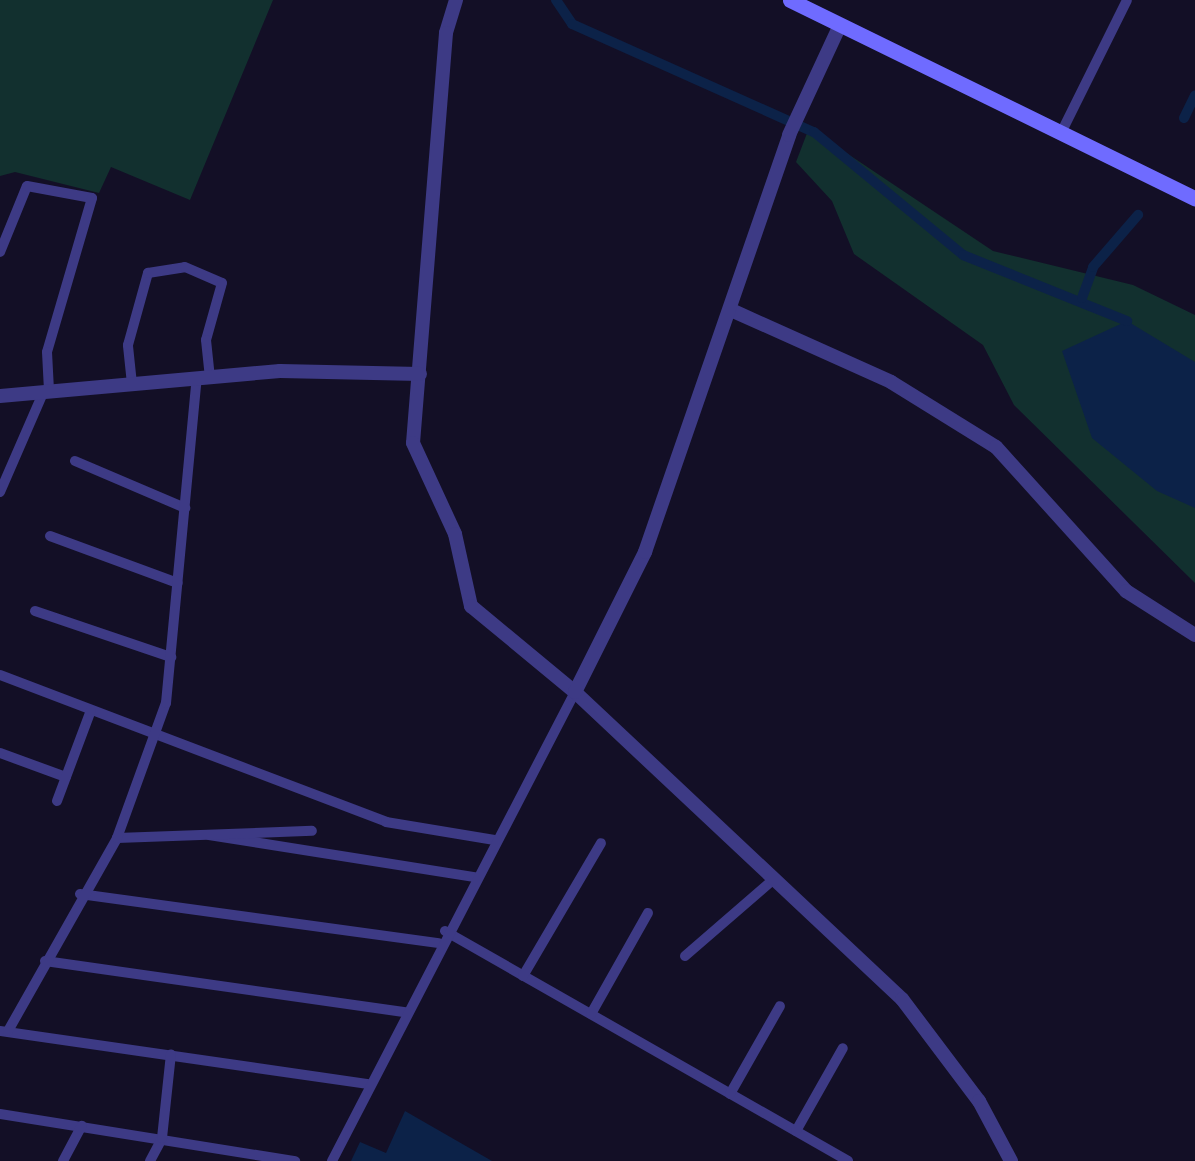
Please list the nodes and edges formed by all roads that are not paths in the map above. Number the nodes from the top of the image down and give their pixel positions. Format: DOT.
graph roads {
  1 [pos="456,0"];
  2 [pos="790,0"];
  3 [pos="1127,0"];
  4 [pos="840,25"];
  5 [pos="1061,133"];
  6 [pos="1195,199"];
  7 [pos="0,251"];
  8 [pos="731,310"];
  9 [pos="420,374"];
  10 [pos="203,377"];
  11 [pos="132,384"];
  12 [pos="47,391"];
  13 [pos="0,396"];
  14 [pos="75,461"];
  15 [pos="0,492"];
  16 [pos="185,508"];
  17 [pos="50,536"];
  18 [pos="178,583"];
  19 [pos="35,611"];
  20 [pos="1195,635"];
  21 [pos="171,657"];
  22 [pos="0,675"];
  23 [pos="575,692"];
  24 [pos="91,710"];
  25 [pos="156,734"];
  26 [pos="0,752"];
  27 [pos="66,777"];
  28 [pos="57,801"];
  29 [pos="312,831"];
  30 [pos="209,835"];
  31 [pos="116,838"];
  32 [pos="495,840"];
  33 [pos="601,842"];
  34 [pos="475,877"];
  35 [pos="774,879"];
  36 [pos="80,894"];
  37 [pos="648,913"];
  38 [pos="442,937"];
  39 [pos="686,956"];
  40 [pos="45,961"];
  41 [pos="523,976"];
  42 [pos="780,1006"];
  43 [pos="405,1012"];
  44 [pos="591,1015"];
  45 [pos="4,1031"];
  46 [pos="843,1048"];
  47 [pos="171,1054"];
  48 [pos="370,1084"];
  49 [pos="730,1094"];
  50 [pos="0,1114"];
  51 [pos="82,1126"];
  52 [pos="796,1131"];
  53 [pos="162,1138"];
  54 [pos="243,1156"];
  55 [pos="64,1161"];
  56 [pos="150,1161"];
  57 [pos="295,1161"];
  58 [pos="332,1161"];
  59 [pos="848,1161"];
  60 [pos="1011,1161"];
  1 -- 9 [label="street"];
  2 -- 4 [label="main road"];
  3 -- 5 [label="street"];
  4 -- 5 [label="main road"];
  4 -- 8 [label="street"];
  5 -- 6 [label="main road"];
  7 -- 12 [label="street"];
  8 -- 20 [label="street"];
  8 -- 23 [label="street"];
  9 -- 10 [label="street"];
  9 -- 23 [label="street"];
  10 -- 11 [label="street"];
  10 -- 11 [label="street"];
  10 -- 16 [label="street"];
  11 -- 12 [label="street"];
  12 -- 13 [label="street"];
  12 -- 15 [label="street"];
  14 -- 16 [label="street"];
  16 -- 18 [label="street"];
  17 -- 18 [label="street"];
  18 -- 21 [label="street"];
  19 -- 21 [label="street"];
  21 -- 25 [label="street"];
  22 -- 24 [label="street"];
  23 -- 32 [label="street"];
  23 -- 35 [label="street"];
  24 -- 25 [label="street"];
  24 -- 27 [label="street"];
  25 -- 31 [label="street"];
  25 -- 32 [label="street"];
  26 -- 27 [label="street"];
  27 -- 28 [label="street"];
  29 -- 30 [label="street"];
  30 -- 31 [label="street"];
  30 -- 34 [label="street"];
  31 -- 36 [label="street"];
  32 -- 34 [label="street"];
  33 -- 41 [label="street"];
  34 -- 38 [label="street"];
  35 -- 39 [label="street"];
  35 -- 60 [label="street"];
  36 -- 38 [label="street"];
  36 -- 40 [label="street"];
  37 -- 44 [label="street"];
  38 -- 41 [label="street"];
  38 -- 43 [label="street"];
  40 -- 43 [label="street"];
  40 -- 45 [label="street"];
  41 -- 44 [label="street"];
  42 -- 49 [label="street"];
  43 -- 48 [label="street"];
  44 -- 49 [label="street"];
  45 -- 47 [label="street"];
  46 -- 52 [label="street"];
  47 -- 48 [label="street"];
  47 -- 53 [label="street"];
  48 -- 58 [label="street"];
  49 -- 52 [label="street"];
  50 -- 51 [label="street"];
  51 -- 53 [label="street"];
  51 -- 55 [label="street"];
  52 -- 59 [label="street"];
  53 -- 54 [label="street"];
  53 -- 56 [label="street"];
  54 -- 57 [label="street"];
}
